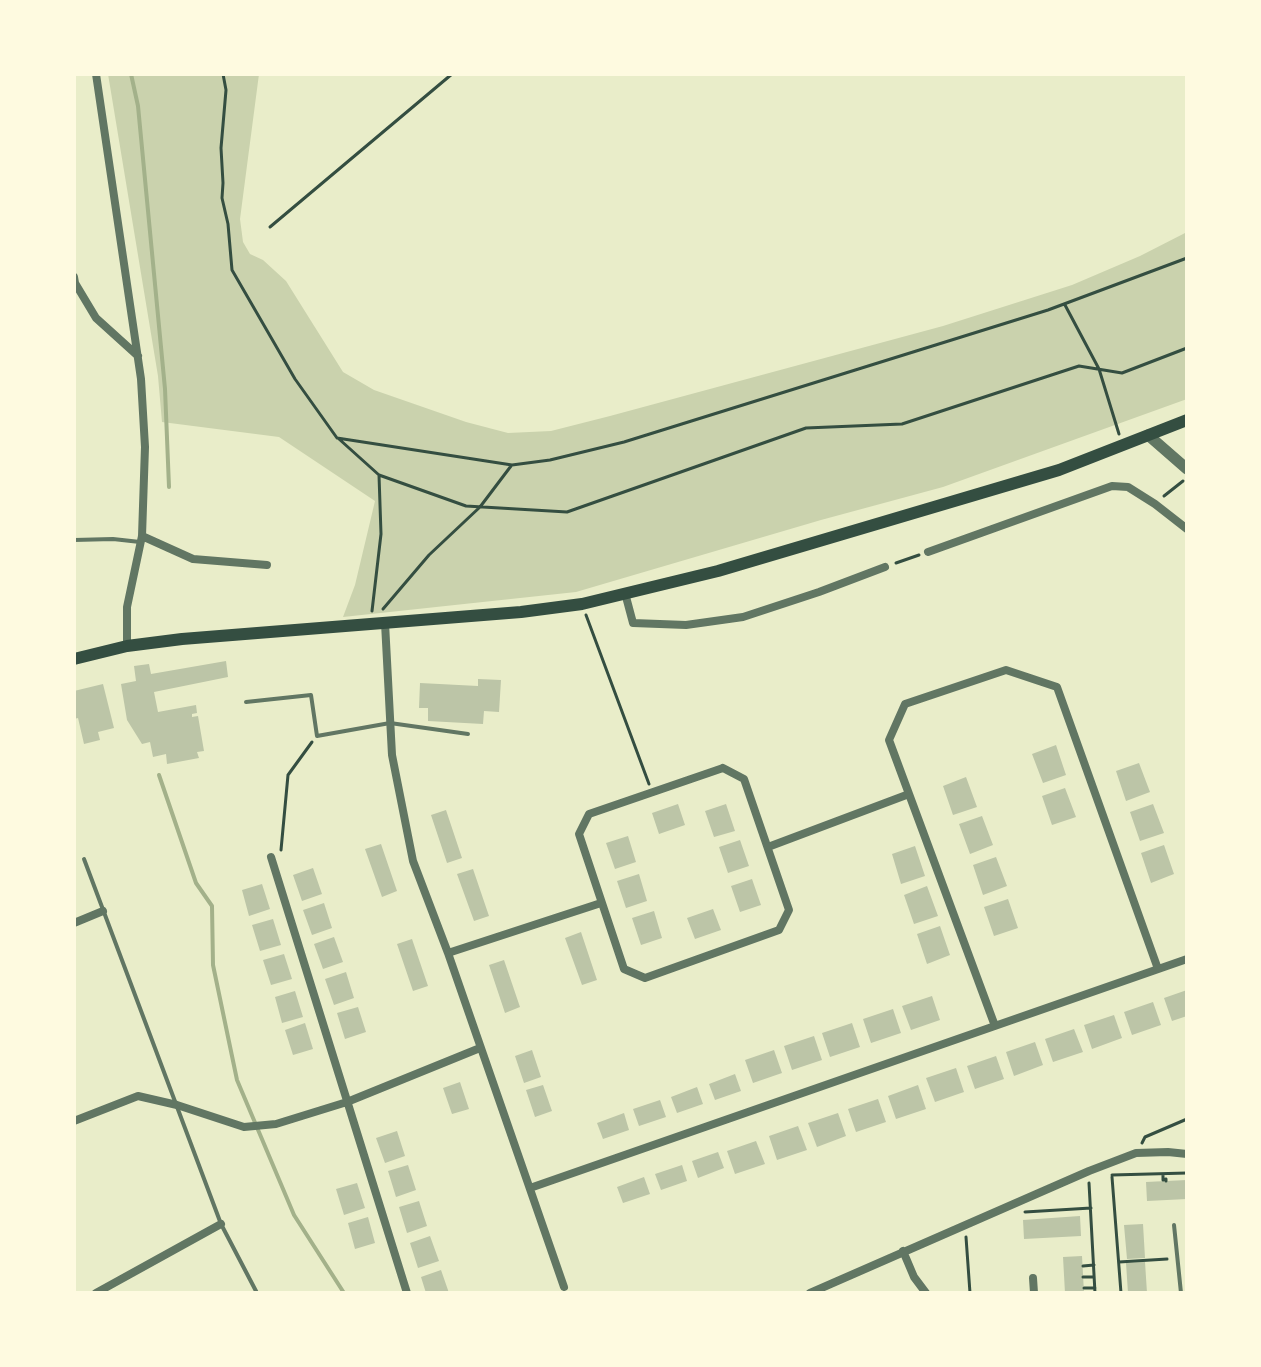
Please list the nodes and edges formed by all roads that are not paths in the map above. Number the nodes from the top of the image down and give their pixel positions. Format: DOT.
graph roads {
  1 [pos="96,74"];
  2 [pos="74,277"];
  3 [pos="139,357"];
  4 [pos="1187,420"];
  5 [pos="1148,435"];
  6 [pos="1187,469"];
  7 [pos="1187,529"];
  8 [pos="141,539"];
  9 [pos="74,540"];
  10 [pos="928,552"];
  11 [pos="267,565"];
  12 [pos="885,567"];
  13 [pos="625,593"];
  14 [pos="385,623"];
  15 [pos="127,646"];
  16 [pos="74,659"];
  17 [pos="246,702"];
  18 [pos="390,723"];
  19 [pos="468,734"];
  20 [pos="909,794"];
  21 [pos="768,847"];
  22 [pos="271,857"];
  23 [pos="84,859"];
  24 [pos="601,903"];
  25 [pos="103,911"];
  26 [pos="74,923"];
  27 [pos="448,953"];
  28 [pos="1187,959"];
  29 [pos="1158,969"];
  30 [pos="995,1026"];
  31 [pos="480,1048"];
  32 [pos="347,1102"];
  33 [pos="177,1105"];
  34 [pos="74,1121"];
  35 [pos="1187,1154"];
  36 [pos="530,1188"];
  37 [pos="221,1224"];
  38 [pos="1174,1225"];
  39 [pos="903,1251"];
  40 [pos="1033,1278"];
  41 [pos="564,1287"];
  42 [pos="96,1293"];
  43 [pos="257,1293"];
  44 [pos="407,1293"];
  45 [pos="810,1293"];
  46 [pos="926,1293"];
  47 [pos="1034,1293"];
  48 [pos="1181,1293"];
  1 -- 3 [label="street"];
  2 -- 3 [label="street"];
  3 -- 8 [label="street"];
  4 -- 5 [label="main road"];
  5 -- 6 [label="street"];
  5 -- 13 [label="main road"];
  7 -- 10 [label="street"];
  8 -- 9 [label="lane"];
  8 -- 11 [label="street"];
  8 -- 15 [label="street"];
  12 -- 13 [label="street"];
  13 -- 14 [label="main road"];
  14 -- 15 [label="main road"];
  14 -- 18 [label="street"];
  15 -- 16 [label="main road"];
  17 -- 18 [label="lane"];
  18 -- 19 [label="lane"];
  18 -- 27 [label="street"];
  20 -- 21 [label="street"];
  20 -- 29 [label="street"];
  20 -- 30 [label="street"];
  21 -- 24 [label="street"];
  21 -- 24 [label="street"];
  22 -- 32 [label="street"];
  23 -- 25 [label="lane"];
  24 -- 27 [label="street"];
  25 -- 26 [label="street"];
  25 -- 33 [label="lane"];
  27 -- 31 [label="street"];
  28 -- 29 [label="street"];
  29 -- 30 [label="street"];
  30 -- 36 [label="street"];
  31 -- 32 [label="street"];
  31 -- 36 [label="street"];
  32 -- 33 [label="street"];
  32 -- 44 [label="street"];
  33 -- 34 [label="street"];
  33 -- 37 [label="lane"];
  35 -- 39 [label="street"];
  36 -- 41 [label="street"];
  37 -- 42 [label="street"];
  37 -- 43 [label="lane"];
  38 -- 48 [label="lane"];
  39 -- 45 [label="street"];
  39 -- 46 [label="street"];
  40 -- 47 [label="street"];
}
